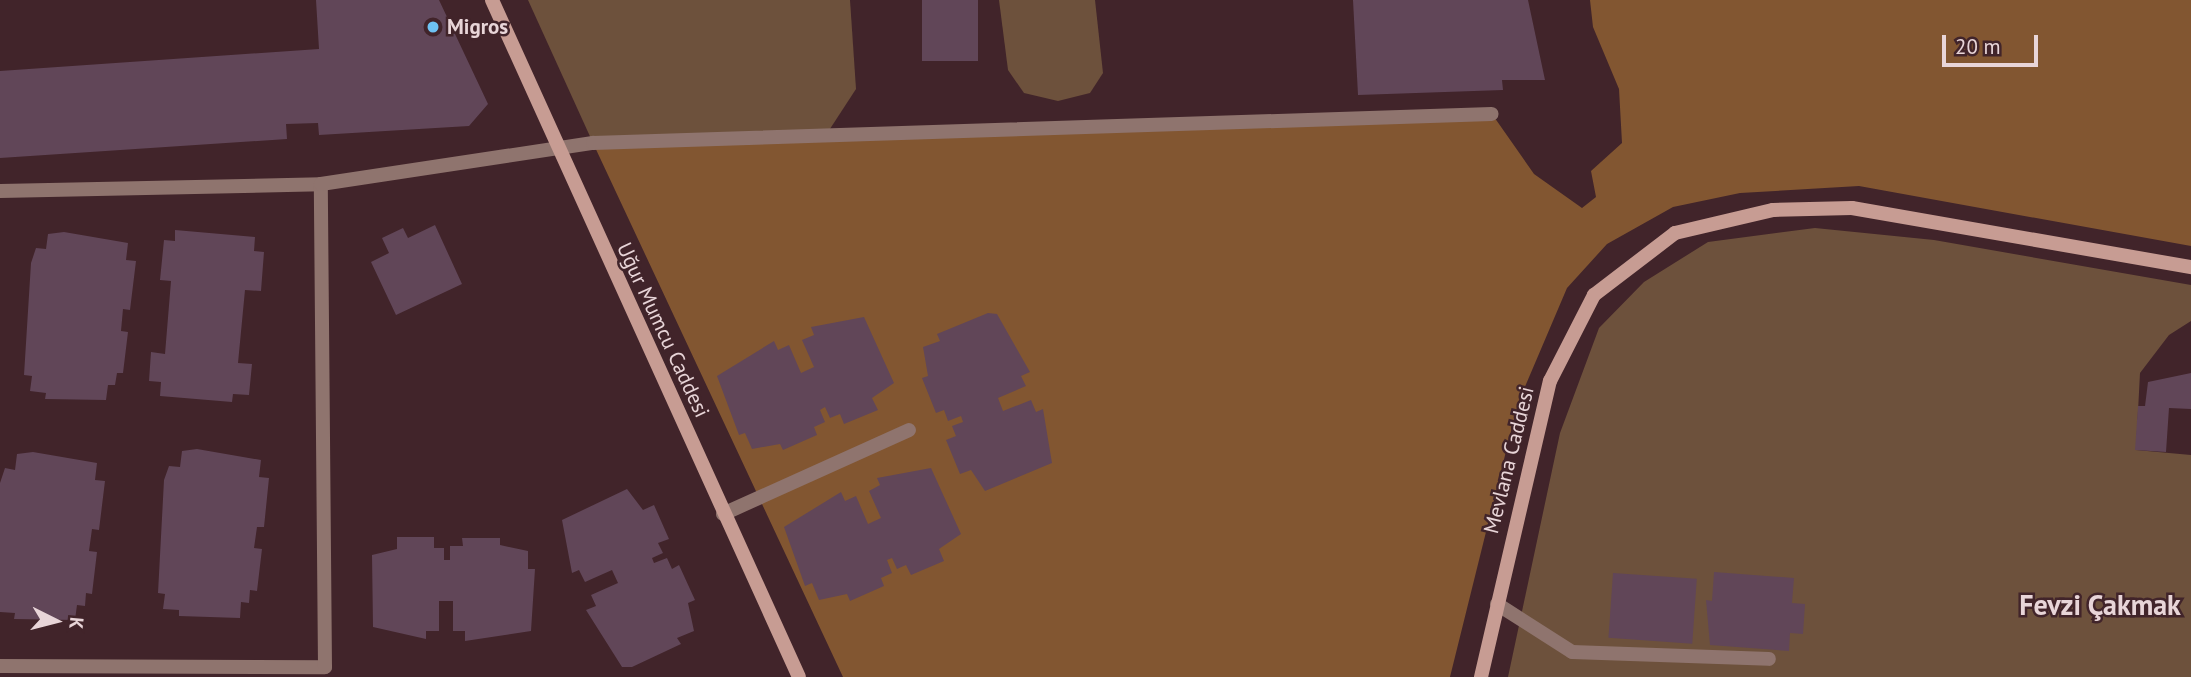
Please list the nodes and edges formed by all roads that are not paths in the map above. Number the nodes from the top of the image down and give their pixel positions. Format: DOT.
graph roads {
  1 [pos="492,0"];
  2 [pos="1492,114"];
  3 [pos="558,152"];
  4 [pos="321,184"];
  5 [pos="0,191"];
  6 [pos="2191,267"];
  7 [pos="909,430"];
  8 [pos="723,514"];
  9 [pos="1497,604"];
  10 [pos="1769,659"];
  11 [pos="0,666"];
  12 [pos="799,677"];
  13 [pos="1481,677"];
  1 -- 3 [label="street, Uğur Mumcu Caddesi"];
  2 -- 3 [label="street"];
  3 -- 4 [label="street"];
  3 -- 8 [label="street, Uğur Mumcu Caddesi"];
  4 -- 5 [label="street"];
  4 -- 11 [label="street"];
  6 -- 9 [label="street, Mevlana Caddesi"];
  7 -- 8 [label="street"];
  8 -- 12 [label="street, Uğur Mumcu Caddesi"];
  9 -- 10 [label="street"];
  9 -- 13 [label="street, Mevlana Caddesi"];
}
